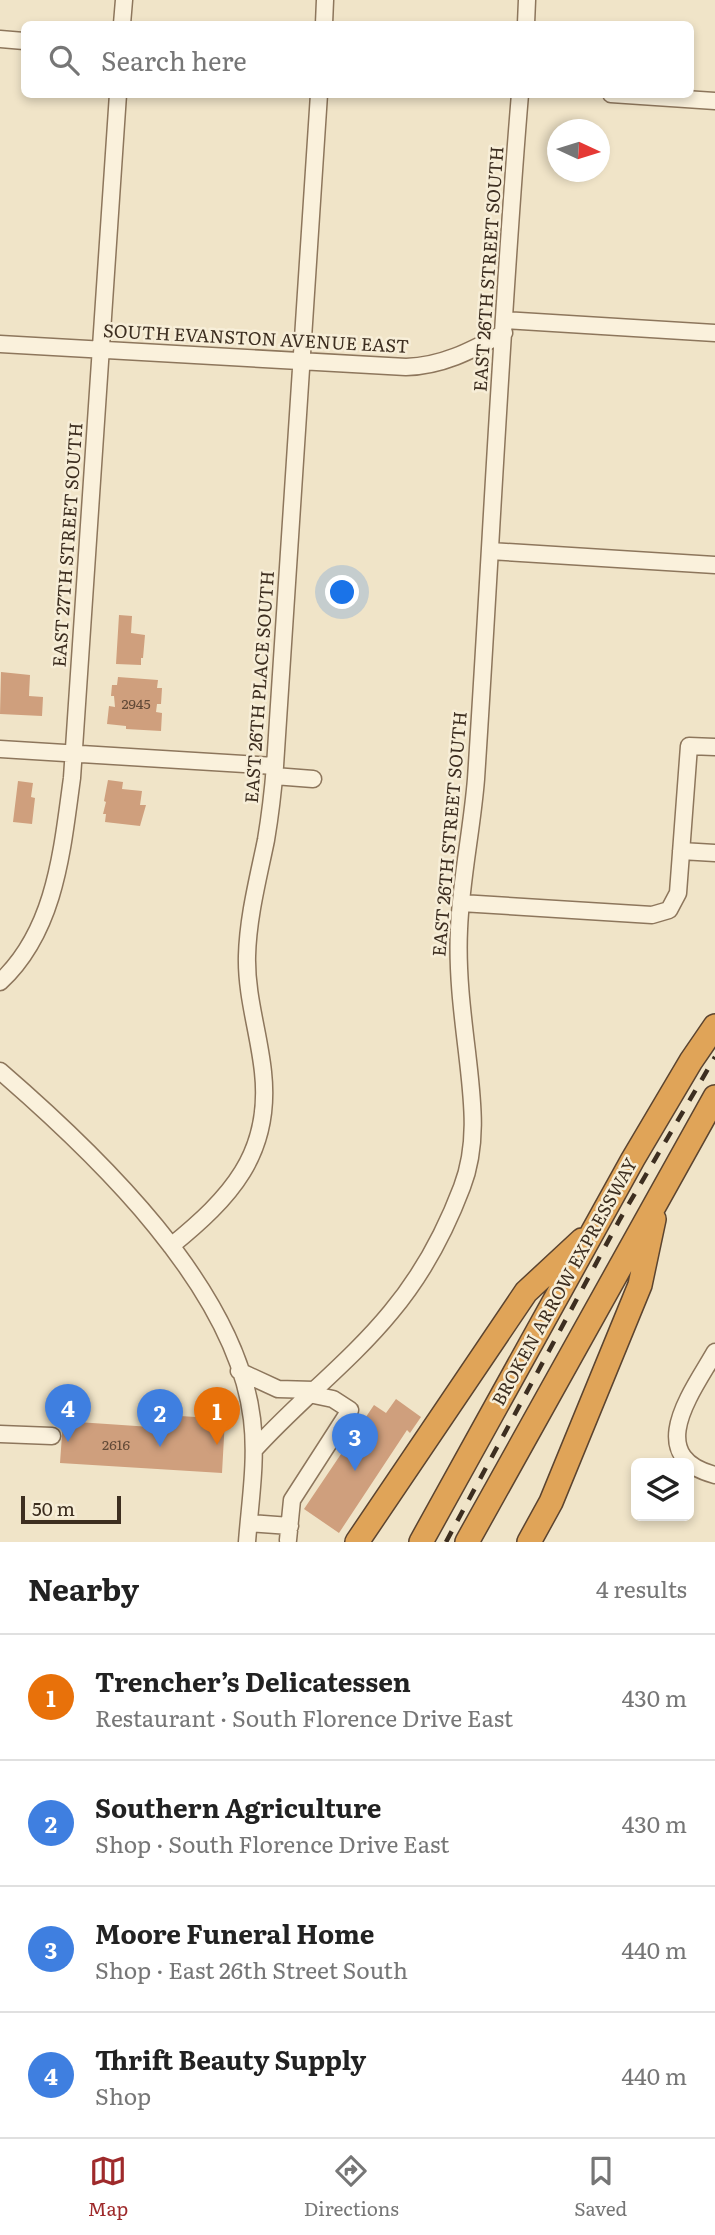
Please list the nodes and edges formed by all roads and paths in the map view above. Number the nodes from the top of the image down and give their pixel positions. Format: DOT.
graph roads {
  1 [pos="124,0"];
  2 [pos="325,0"];
  3 [pos="527,0"];
  4 [pos="122,21"];
  5 [pos="324,21"];
  6 [pos="526,21"];
  7 [pos="0,39"];
  8 [pos="21,41"];
  9 [pos="118,98"];
  10 [pos="319,98"];
  11 [pos="520,98"];
  12 [pos="670,98"];
  13 [pos="715,101"];
  14 [pos="504,326"];
  15 [pos="715,333"];
  16 [pos="0,344"];
  17 [pos="100,351"];
  18 [pos="302,361"];
  19 [pos="490,551"];
  20 [pos="715,565"];
  21 [pos="715,747"];
  22 [pos="0,749"];
  23 [pos="74,753"];
  24 [pos="275,771"];
  25 [pos="313,779"];
  26 [pos="681,851"];
  27 [pos="715,853"];
  28 [pos="461,903"];
  29 [pos="0,982"];
  30 [pos="715,1026"];
  31 [pos="0,1070"];
  32 [pos="715,1097"];
  33 [pos="659,1196"];
  34 [pos="597,1226"];
  35 [pos="171,1246"];
  36 [pos="715,1352"];
  37 [pos="239,1371"];
  38 [pos="311,1392"];
  39 [pos="0,1433"];
  40 [pos="52,1436"];
  41 [pos="254,1450"];
  42 [pos="715,1475"];
  43 [pos="249,1523"];
  44 [pos="535,1537"];
  45 [pos="355,1541"];
  46 [pos="247,1542"];
  47 [pos="421,1542"];
  48 [pos="467,1542"];
  1 -- 4 [label="street"];
  2 -- 5 [label="street"];
  3 -- 6 [label="street"];
  7 -- 8 [label="street"];
  9 -- 17 [label="street, EAST 27TH STREET SOUTH"];
  10 -- 18 [label="street, EAST 26TH PLACE SOUTH"];
  11 -- 14 [label="street, EAST 26TH STREET SOUTH"];
  12 -- 13 [label="street"];
  14 -- 15 [label="street"];
  14 -- 18 [label="street, SOUTH EVANSTON AVENUE EAST"];
  14 -- 19 [label="street, EAST 26TH STREET SOUTH"];
  16 -- 17 [label="street, SOUTH EVANSTON AVENUE EAST"];
  17 -- 18 [label="street, SOUTH EVANSTON AVENUE EAST"];
  17 -- 23 [label="street, EAST 27TH STREET SOUTH"];
  18 -- 24 [label="street, EAST 26TH PLACE SOUTH"];
  19 -- 20 [label="street"];
  19 -- 28 [label="street, EAST 26TH STREET SOUTH"];
  21 -- 26 [label="street"];
  22 -- 23 [label="street"];
  23 -- 24 [label="street"];
  23 -- 29 [label="street, EAST 27TH STREET SOUTH"];
  24 -- 25 [label="street"];
  24 -- 35 [label="street, EAST 26TH PLACE SOUTH"];
  26 -- 27 [label="street"];
  26 -- 28 [label="street"];
  28 -- 38 [label="street, EAST 26TH STREET SOUTH"];
  30 -- 34 [label="highway, BROKEN ARROW EXPRESSWAY"];
  31 -- 35 [label="street"];
  32 -- 33 [label="highway"];
  33 -- 44 [label="highway"];
  33 -- 48 [label="highway"];
  34 -- 45 [label="highway"];
  34 -- 47 [label="highway, BROKEN ARROW EXPRESSWAY"];
  35 -- 37 [label="street"];
  36 -- 42 [label="street"];
  37 -- 38 [label="street"];
  37 -- 41 [label="street"];
  38 -- 41 [label="street, EAST 26TH STREET SOUTH"];
  38 -- 43 [label="street"];
  39 -- 40 [label="street"];
  41 -- 43 [label="street"];
  43 -- 46 [label="street"];
}
